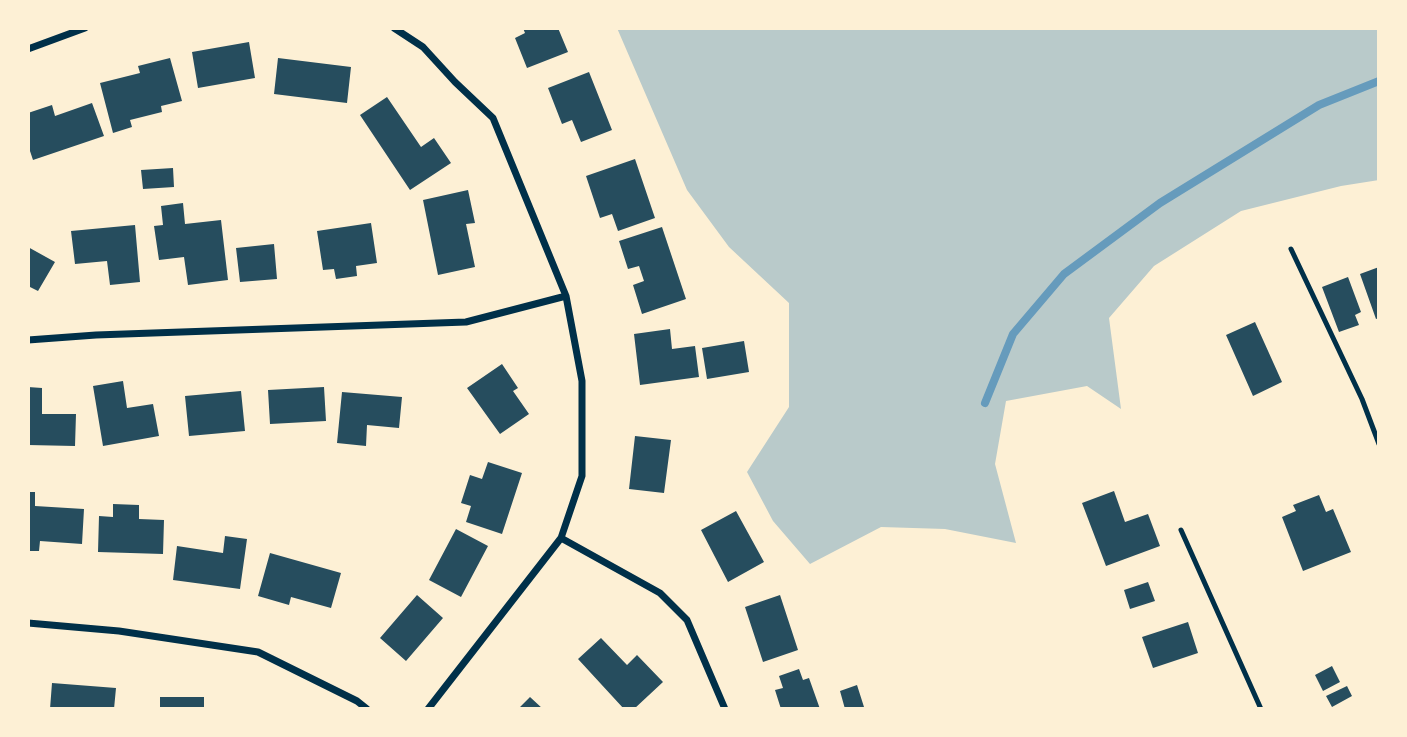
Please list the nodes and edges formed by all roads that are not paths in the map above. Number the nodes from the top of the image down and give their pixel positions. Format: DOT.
graph roads {
  1 [pos="85,28"];
  2 [pos="394,28"];
  3 [pos="28,49"];
  4 [pos="1291,249"];
  5 [pos="566,296"];
  6 [pos="28,340"];
  7 [pos="1379,444"];
  8 [pos="1181,530"];
  9 [pos="561,538"];
  10 [pos="28,623"];
  11 [pos="367,709"];
  12 [pos="428,709"];
  13 [pos="724,709"];
  14 [pos="1261,709"];
  1 -- 3 [label="street"];
  2 -- 5 [label="street"];
  4 -- 7 [label="lane"];
  5 -- 6 [label="street"];
  5 -- 9 [label="street"];
  8 -- 14 [label="lane"];
  9 -- 12 [label="street"];
  9 -- 13 [label="street"];
  10 -- 11 [label="street"];
}
